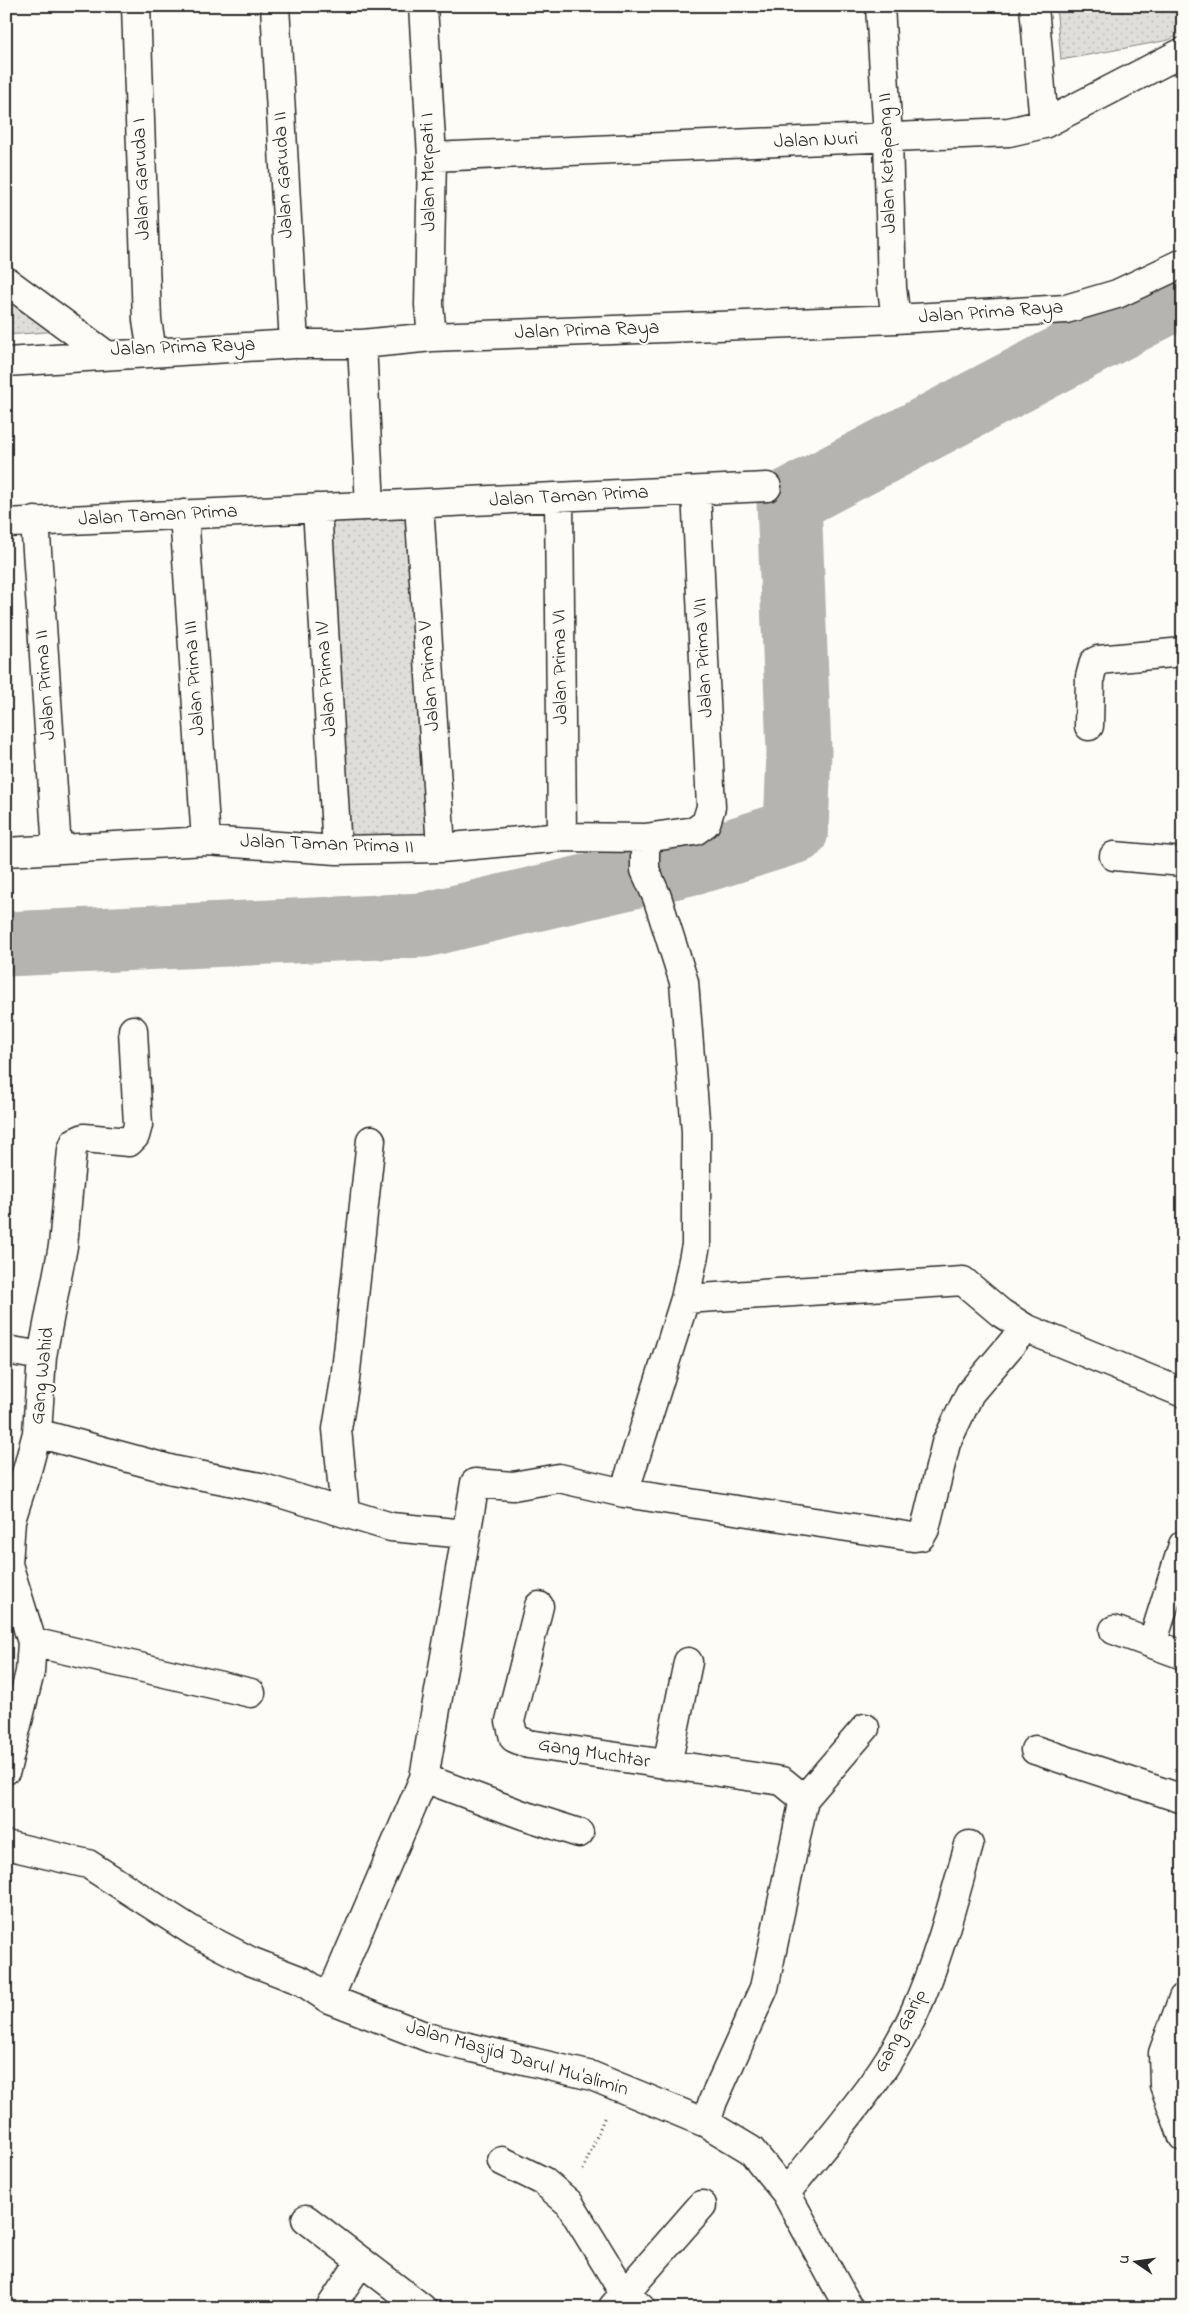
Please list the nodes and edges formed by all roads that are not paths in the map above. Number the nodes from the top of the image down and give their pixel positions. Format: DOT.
graph roads {
  1 [pos="136,6"];
  2 [pos="274,6"];
  3 [pos="423,6"];
  4 [pos="880,6"];
  5 [pos="1034,6"];
  6 [pos="1183,52"];
  7 [pos="1044,124"];
  8 [pos="888,138"];
  9 [pos="432,156"];
  10 [pos="1183,264"];
  11 [pos="6,281"];
  12 [pos="896,320"];
  13 [pos="432,337"];
  14 [pos="294,344"];
  15 [pos="362,344"];
  16 [pos="152,352"];
  17 [pos="105,354"];
  18 [pos="6,362"];
  19 [pos="767,487"];
  20 [pos="696,491"];
  21 [pos="559,497"];
  22 [pos="419,504"];
  23 [pos="370,506"];
  24 [pos="316,508"];
  25 [pos="184,514"];
  26 [pos="34,521"];
  27 [pos="6,523"];
  28 [pos="1183,652"];
  29 [pos="1089,726"];
  30 [pos="706,823"];
  31 [pos="562,837"];
  32 [pos="644,838"];
  33 [pos="206,841"];
  34 [pos="441,848"];
  35 [pos="57,849"];
  36 [pos="338,850"];
  37 [pos="6,852"];
  38 [pos="1114,856"];
  39 [pos="1183,862"];
  40 [pos="133,1030"];
  41 [pos="371,1140"];
  42 [pos="685,1299"];
  43 [pos="1025,1328"];
  44 [pos="6,1350"];
  45 [pos="42,1356"];
  46 [pos="1183,1392"];
  47 [pos="37,1433"];
  48 [pos="624,1493"];
  49 [pos="345,1513"];
  50 [pos="466,1534"];
  51 [pos="1183,1545"];
  52 [pos="539,1606"];
  53 [pos="1114,1630"];
  54 [pos="32,1642"];
  55 [pos="1152,1644"];
  56 [pos="1183,1655"];
  57 [pos="688,1662"];
  58 [pos="251,1693"];
  59 [pos="865,1728"];
  60 [pos="1035,1750"];
  61 [pos="668,1765"];
  62 [pos="6,1770"];
  63 [pos="424,1778"];
  64 [pos="804,1799"];
  65 [pos="1183,1799"];
  66 [pos="579,1833"];
  67 [pos="6,1845"];
  68 [pos="970,1845"];
  69 [pos="1183,1998"];
  70 [pos="330,1999"];
  71 [pos="1173,2084"];
  72 [pos="706,2123"];
  73 [pos="1183,2137"];
  74 [pos="502,2161"];
  75 [pos="786,2193"];
  76 [pos="702,2205"];
  77 [pos="306,2219"];
  78 [pos="361,2261"];
  79 [pos="626,2303"];
  80 [pos="330,2308"];
  81 [pos="422,2308"];
  82 [pos="849,2308"];
  1 -- 16 [label="street, Jalan Garuda I"];
  2 -- 14 [label="street, Jalan Garuda II"];
  3 -- 9 [label="street, Jalan Merpati I"];
  4 -- 8 [label="street, Jalan Ketapang II"];
  5 -- 7 [label="street"];
  6 -- 7 [label="street, Jalan Nuri"];
  7 -- 8 [label="street, Jalan Nuri"];
  8 -- 9 [label="street, Jalan Nuri"];
  8 -- 12 [label="street, Jalan Ketapang II"];
  9 -- 13 [label="street, Jalan Merpati I"];
  10 -- 12 [label="street, Jalan Prima Raya"];
  11 -- 17 [label="street, Jalan Prima Raya"];
  12 -- 13 [label="street, Jalan Prima Raya"];
  13 -- 15 [label="street, Jalan Prima Raya"];
  14 -- 15 [label="street, Jalan Prima Raya"];
  14 -- 16 [label="street, Jalan Prima Raya"];
  15 -- 23 [label="street"];
  16 -- 17 [label="street, Jalan Prima Raya"];
  17 -- 18 [label="street"];
  19 -- 20 [label="street, Jalan Taman Prima"];
  20 -- 21 [label="street, Jalan Taman Prima"];
  20 -- 30 [label="street, Jalan Prima VII"];
  21 -- 22 [label="street, Jalan Taman Prima"];
  21 -- 31 [label="street, Jalan Prima VI"];
  22 -- 23 [label="street, Jalan Taman Prima"];
  22 -- 34 [label="street, Jalan Prima V"];
  23 -- 24 [label="street, Jalan Taman Prima"];
  24 -- 25 [label="street, Jalan Taman Prima"];
  24 -- 36 [label="street, Jalan Prima IV"];
  25 -- 26 [label="street, Jalan Taman Prima"];
  25 -- 33 [label="street, Jalan Prima III"];
  26 -- 27 [label="street, Jalan Taman Prima"];
  26 -- 35 [label="street, Jalan Prima II"];
  28 -- 29 [label="street"];
  30 -- 32 [label="street, Jalan Taman Prima II"];
  31 -- 32 [label="street, Jalan Taman Prima II"];
  31 -- 34 [label="street, Jalan Taman Prima II"];
  32 -- 42 [label="street"];
  33 -- 35 [label="street, Jalan Taman Prima II"];
  33 -- 36 [label="street, Jalan Taman Prima II"];
  34 -- 36 [label="street, Jalan Taman Prima II"];
  35 -- 37 [label="street, Jalan Taman Prima II"];
  38 -- 39 [label="street"];
  40 -- 45 [label="street, Gang Wahid"];
  41 -- 49 [label="street"];
  42 -- 43 [label="street"];
  42 -- 48 [label="street"];
  43 -- 46 [label="street"];
  43 -- 48 [label="street"];
  44 -- 45 [label="street"];
  45 -- 47 [label="street, Gang Wahid"];
  47 -- 49 [label="street"];
  47 -- 54 [label="street, Gang Wahid"];
  48 -- 50 [label="street"];
  49 -- 50 [label="street"];
  50 -- 63 [label="street"];
  51 -- 55 [label="street"];
  52 -- 61 [label="street, Gang Muchtar"];
  53 -- 55 [label="street"];
  54 -- 58 [label="street"];
  54 -- 62 [label="street, Gang Wahid"];
  55 -- 56 [label="street"];
  57 -- 61 [label="street"];
  59 -- 64 [label="street"];
  60 -- 65 [label="street"];
  61 -- 64 [label="street, Gang Muchtar"];
  63 -- 66 [label="street"];
  63 -- 70 [label="street"];
  64 -- 72 [label="street"];
  67 -- 70 [label="street, Jalan Masjid Darul Mu'alimin"];
  68 -- 75 [label="street, Gang Garip"];
  69 -- 71 [label="street"];
  70 -- 72 [label="street, Jalan Masjid Darul Mu'alimin"];
  71 -- 73 [label="street"];
  72 -- 75 [label="street, Jalan Masjid Darul Mu'alimin"];
  74 -- 79 [label="street"];
  75 -- 82 [label="street, Jalan Masjid Darul Mu'alimin"];
  76 -- 79 [label="street"];
  77 -- 78 [label="street"];
  78 -- 80 [label="street"];
  78 -- 81 [label="street"];
}
